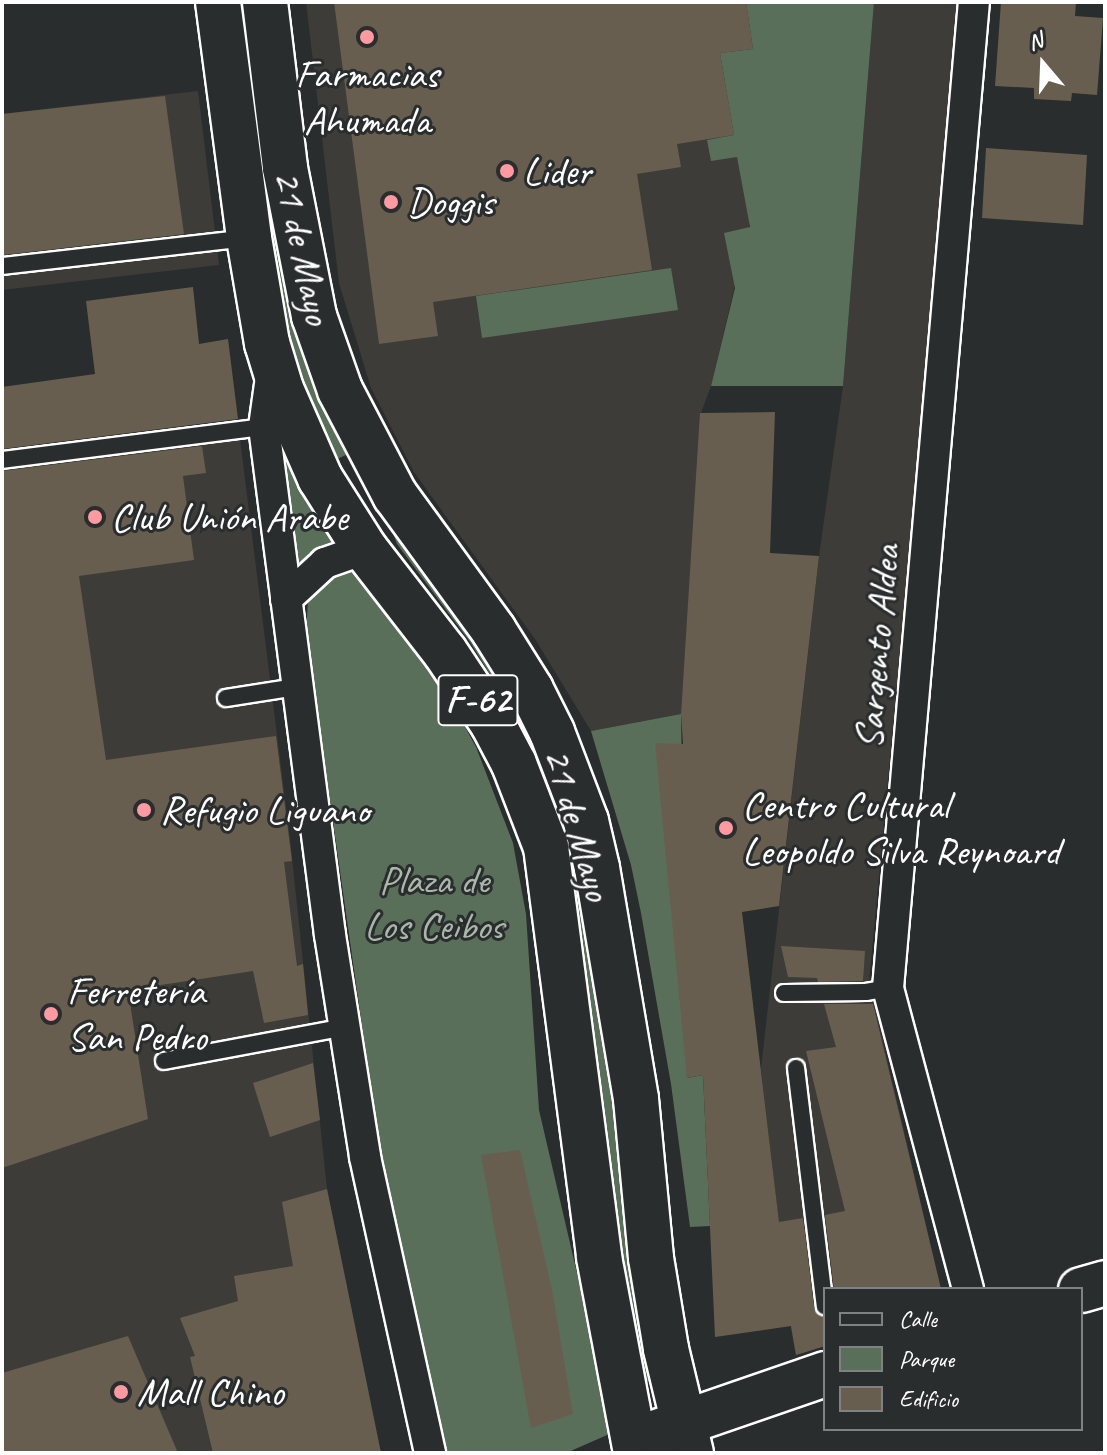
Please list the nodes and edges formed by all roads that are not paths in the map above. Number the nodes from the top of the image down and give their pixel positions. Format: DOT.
graph roads {
  1 [pos="218,2"];
  2 [pos="265,2"];
  3 [pos="974,2"];
  4 [pos="249,238"];
  5 [pos="2,266"];
  6 [pos="272,364"];
  7 [pos="264,427"];
  8 [pos="2,460"];
  9 [pos="365,549"];
  10 [pos="286,599"];
  11 [pos="296,687"];
  12 [pos="226,698"];
  13 [pos="888,988"];
  14 [pos="784,993"];
  15 [pos="345,1027"];
  16 [pos="164,1061"];
  17 [pos="796,1068"];
  18 [pos="1105,1283"];
  19 [pos="967,1287"];
  20 [pos="1083,1289"];
  21 [pos="823,1290"];
  22 [pos="823,1375"];
  23 [pos="687,1437"];
  24 [pos="634,1447"];
  25 [pos="430,1453"];
  1 -- 4 [label="main road, 21 de Mayo / F-62"];
  2 -- 23 [label="main road, 21 de Mayo / F-62"];
  3 -- 13 [label="street, Sargento Aldea"];
  4 -- 5 [label="lane"];
  4 -- 6 [label="main road, 21 de Mayo / F-62"];
  6 -- 7 [label="street, 21 de Mayo"];
  6 -- 9 [label="main road, 21 de Mayo / F-62"];
  7 -- 8 [label="lane"];
  7 -- 10 [label="street, 21 de Mayo"];
  9 -- 10 [label="street"];
  9 -- 24 [label="main road, 21 de Mayo / F-62"];
  10 -- 11 [label="street, 21 de Mayo"];
  11 -- 12 [label="lane"];
  11 -- 15 [label="street, 21 de Mayo"];
  13 -- 14 [label="lane"];
  13 -- 19 [label="street, Sargento Aldea"];
  15 -- 16 [label="lane"];
  15 -- 25 [label="street, 21 de Mayo"];
  17 -- 21 [label="lane"];
  18 -- 20 [label="main road"];
  22 -- 23 [label="main road"];
  23 -- 24 [label="main road"];
}
